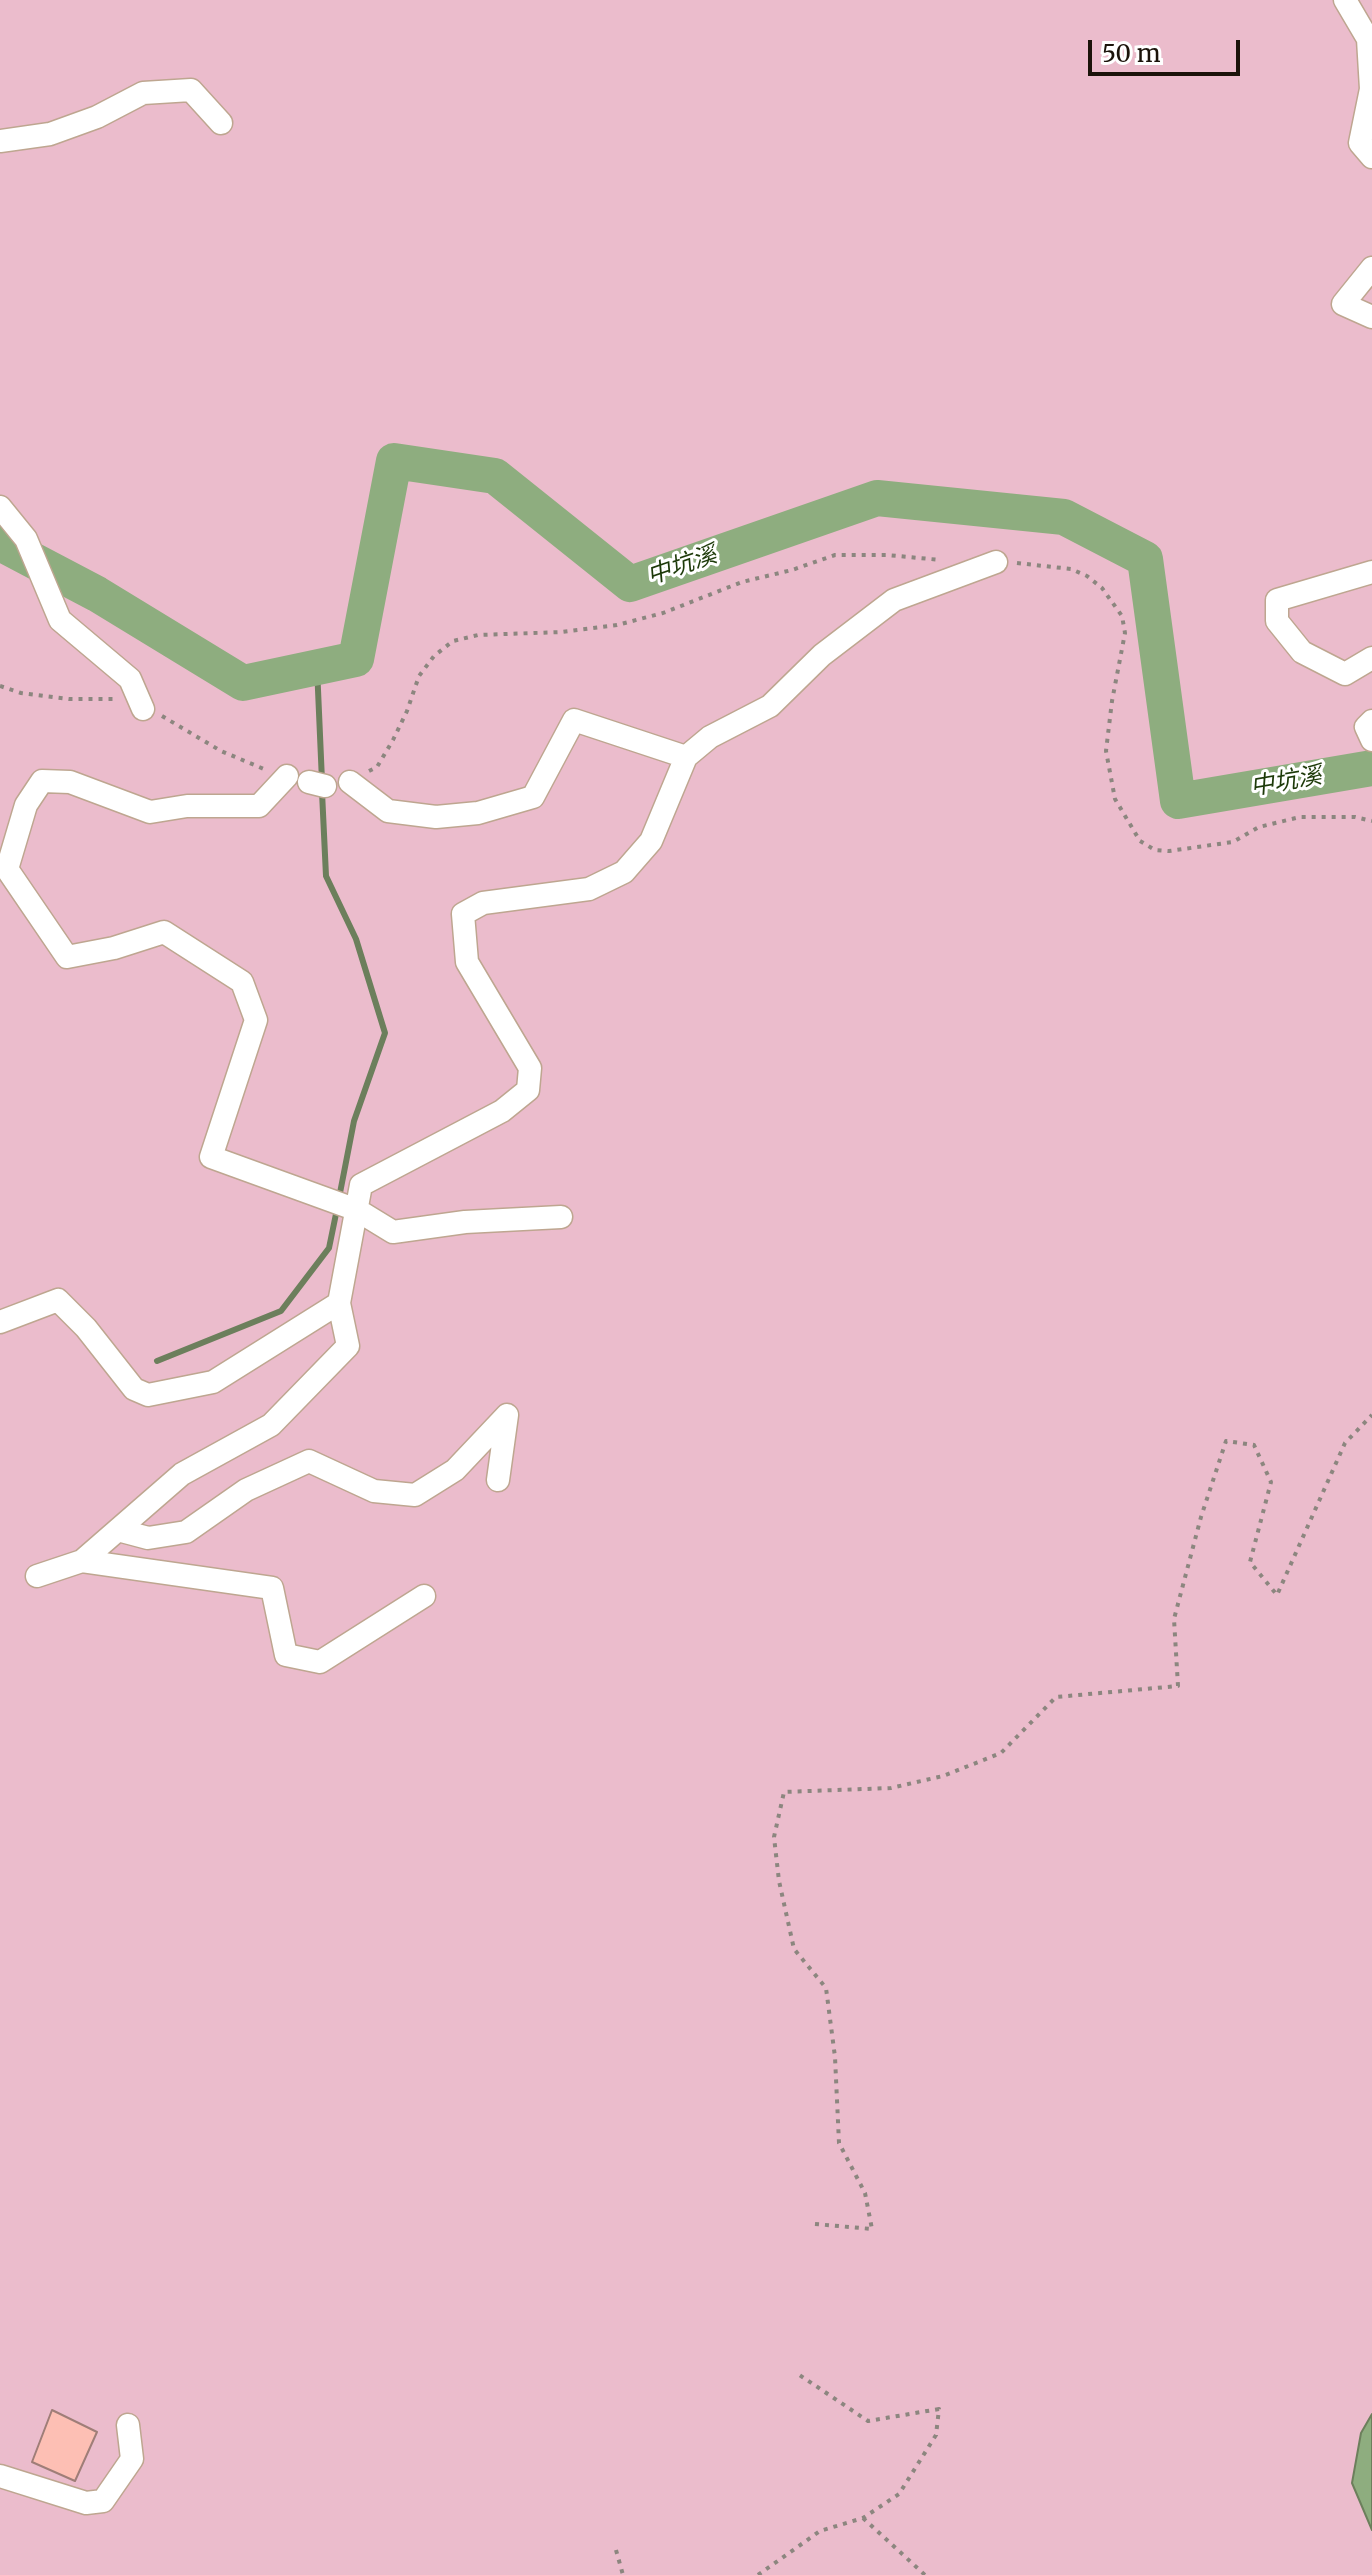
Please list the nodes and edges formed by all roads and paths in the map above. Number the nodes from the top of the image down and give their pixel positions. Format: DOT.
graph roads {
  1 [pos="1345,0"];
  2 [pos="221,123"];
  3 [pos="0,141"];
  4 [pos="1372,157"];
  5 [pos="1372,268"];
  6 [pos="1372,317"];
  7 [pos="0,507"];
  8 [pos="942,561"];
  9 [pos="996,562"];
  10 [pos="1372,572"];
  11 [pos="1372,658"];
  12 [pos="143,709"];
  13 [pos="686,757"];
  14 [pos="307,781"];
  15 [pos="350,782"];
  16 [pos="1372,821"];
  17 [pos="354,1209"];
  18 [pos="561,1217"];
  19 [pos="339,1303"];
  20 [pos="0,1322"];
  21 [pos="1372,1415"];
  22 [pos="498,1480"];
  23 [pos="118,1530"];
  24 [pos="82,1561"];
  25 [pos="37,1576"];
  26 [pos="424,1596"];
  27 [pos="815,2224"];
  28 [pos="798,2374"];
  29 [pos="128,2425"];
  30 [pos="0,2476"];
  31 [pos="863,2518"];
  32 [pos="616,2550"];
  33 [pos="623,2575"];
  34 [pos="758,2575"];
  35 [pos="925,2575"];
  1 -- 4 [label="street"];
  2 -- 3 [label="street"];
  5 -- 6 [label="street"];
  7 -- 12 [label="street"];
  8 -- 15 [label="path"];
  9 -- 13 [label="street"];
  9 -- 16 [label="path"];
  10 -- 11 [label="street"];
  13 -- 15 [label="street"];
  13 -- 17 [label="street"];
  14 -- 17 [label="street"];
  17 -- 18 [label="street"];
  17 -- 19 [label="street"];
  19 -- 20 [label="street"];
  19 -- 23 [label="street"];
  21 -- 27 [label="path"];
  22 -- 23 [label="street"];
  23 -- 24 [label="street"];
  24 -- 25 [label="street"];
  24 -- 26 [label="street"];
  28 -- 31 [label="path"];
  29 -- 30 [label="street"];
  31 -- 34 [label="path"];
  31 -- 35 [label="path"];
  32 -- 33 [label="path"];
}
